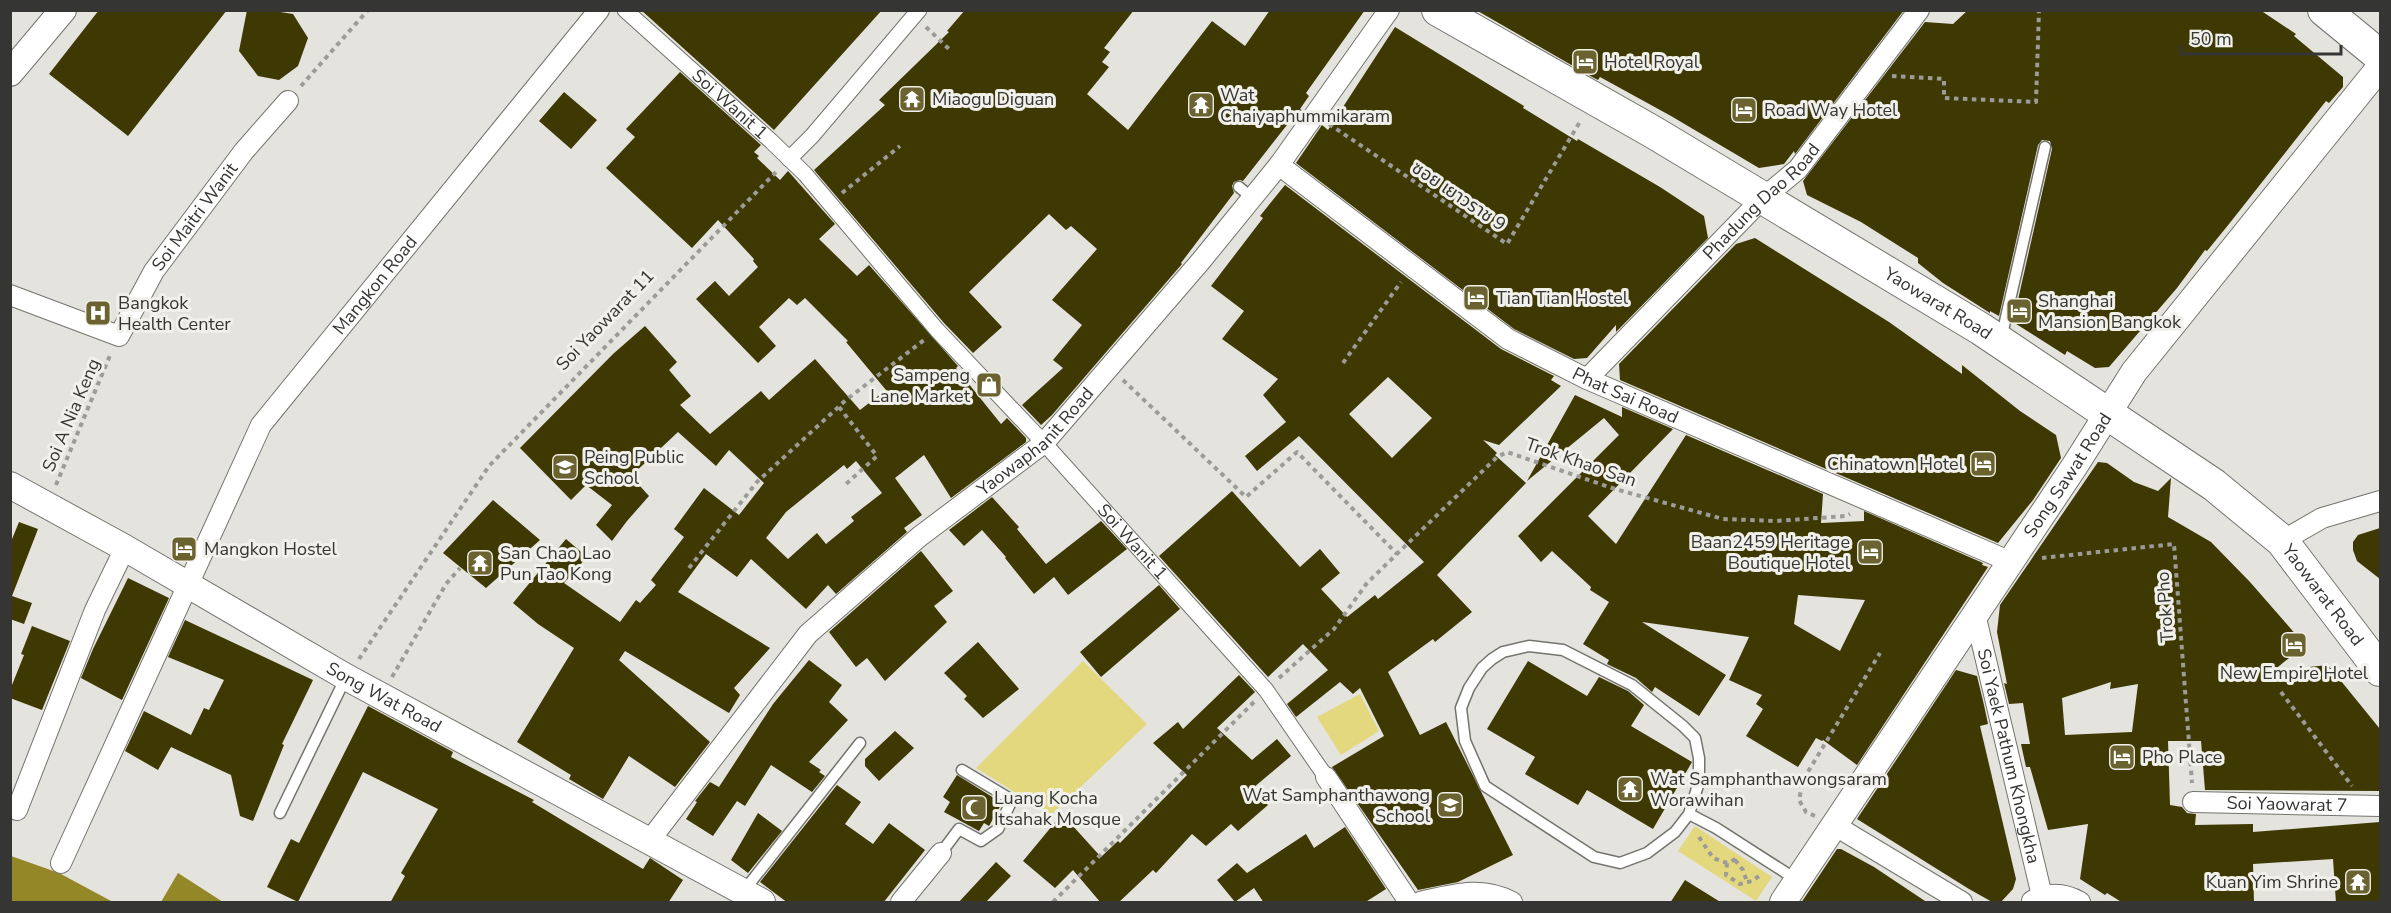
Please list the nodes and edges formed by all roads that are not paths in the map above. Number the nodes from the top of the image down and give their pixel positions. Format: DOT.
graph roads {
  1 [pos="63,10"];
  2 [pos="598,10"];
  3 [pos="625,10"];
  4 [pos="1389,10"];
  5 [pos="1919,10"];
  6 [pos="2324,10"];
  7 [pos="914,12"];
  8 [pos="1442,12"];
  9 [pos="2380,56"];
  10 [pos="2380,68"];
  11 [pos="10,73"];
  12 [pos="288,101"];
  13 [pos="2045,147"];
  14 [pos="789,159"];
  15 [pos="1280,165"];
  16 [pos="1762,199"];
  17 [pos="10,295"];
  18 [pos="2000,342"];
  19 [pos="1587,379"];
  20 [pos="2109,414"];
  21 [pos="1044,443"];
  22 [pos="10,485"];
  23 [pos="2380,501"];
  24 [pos="2282,541"];
  25 [pos="125,548"];
  26 [pos="2011,562"];
  27 [pos="187,584"];
  28 [pos="1975,614"];
  29 [pos="2380,670"];
  30 [pos="346,677"];
  31 [pos="860,743"];
  32 [pos="962,770"];
  33 [pos="1326,777"];
  34 [pos="2193,802"];
  35 [pos="2374,805"];
  36 [pos="17,810"];
  37 [pos="280,813"];
  38 [pos="1689,814"];
  39 [pos="1834,825"];
  40 [pos="650,840"];
  41 [pos="941,854"];
  42 [pos="62,863"];
  43 [pos="1797,880"];
  44 [pos="1930,895"];
  45 [pos="752,897"];
  46 [pos="2036,899"];
  47 [pos="1406,901"];
  48 [pos="901,903"];
  49 [pos="1512,903"];
  50 [pos="1783,903"];
  51 [pos="1962,903"];
  52 [pos="2080,903"];
  1 -- 11 [label="street"];
  2 -- 27 [label="street, Mangkon Road"];
  3 -- 14 [label="street, Soi Wanit 1"];
  4 -- 15 [label="street, Yaowaphanit Road"];
  5 -- 16 [label="street, Phadung Dao Road"];
  6 -- 9 [label="main road"];
  7 -- 14 [label="street"];
  8 -- 16 [label="main road, Yaowarat Road"];
  10 -- 20 [label="street, Song Sawat Road"];
  12 -- 17 [label="street, Soi Maitri Wanit"];
  13 -- 18 [label="lane"];
  14 -- 21 [label="street, Soi Wanit 1"];
  15 -- 19 [label="street, Phat Sai Road"];
  15 -- 21 [label="street, Yaowaphanit Road"];
  16 -- 18 [label="main road, Yaowarat Road"];
  16 -- 19 [label="street, Phadung Dao Road"];
  18 -- 20 [label="main road, Yaowarat Road"];
  19 -- 26 [label="street, Phat Sai Road"];
  20 -- 24 [label="main road, Yaowarat Road"];
  20 -- 26 [label="street, Song Sawat Road"];
  21 -- 33 [label="street, Soi Wanit 1"];
  21 -- 40 [label="street, Yaowaphanit Road"];
  22 -- 25 [label="street, Song Wat Road"];
  23 -- 24 [label="street"];
  24 -- 29 [label="main road, Yaowarat Road"];
  25 -- 27 [label="street, Song Wat Road"];
  25 -- 36 [label="street"];
  26 -- 28 [label="street, Song Sawat Road"];
  27 -- 30 [label="street, Song Wat Road"];
  27 -- 42 [label="street, Mangkon Road"];
  28 -- 39 [label="street, Song Sawat Road"];
  28 -- 46 [label="street, Soi Yaek Pathum Khongkha"];
  30 -- 37 [label="lane"];
  30 -- 40 [label="street, Song Wat Road"];
  31 -- 45 [label="lane"];
  32 -- 41 [label="lane"];
  33 -- 47 [label="street, Soi Wanit 1"];
  34 -- 35 [label="street, Soi Yaowarat 7"];
  38 -- 38 [label="lane"];
  38 -- 43 [label="lane"];
  39 -- 43 [label="street, Song Sawat Road"];
  39 -- 44 [label="street"];
  40 -- 45 [label="street, Song Wat Road"];
  41 -- 48 [label="street"];
  43 -- 50 [label="street, Song Sawat Road"];
  44 -- 51 [label="street"];
  46 -- 52 [label="street"];
  47 -- 49 [label="street"];
}
